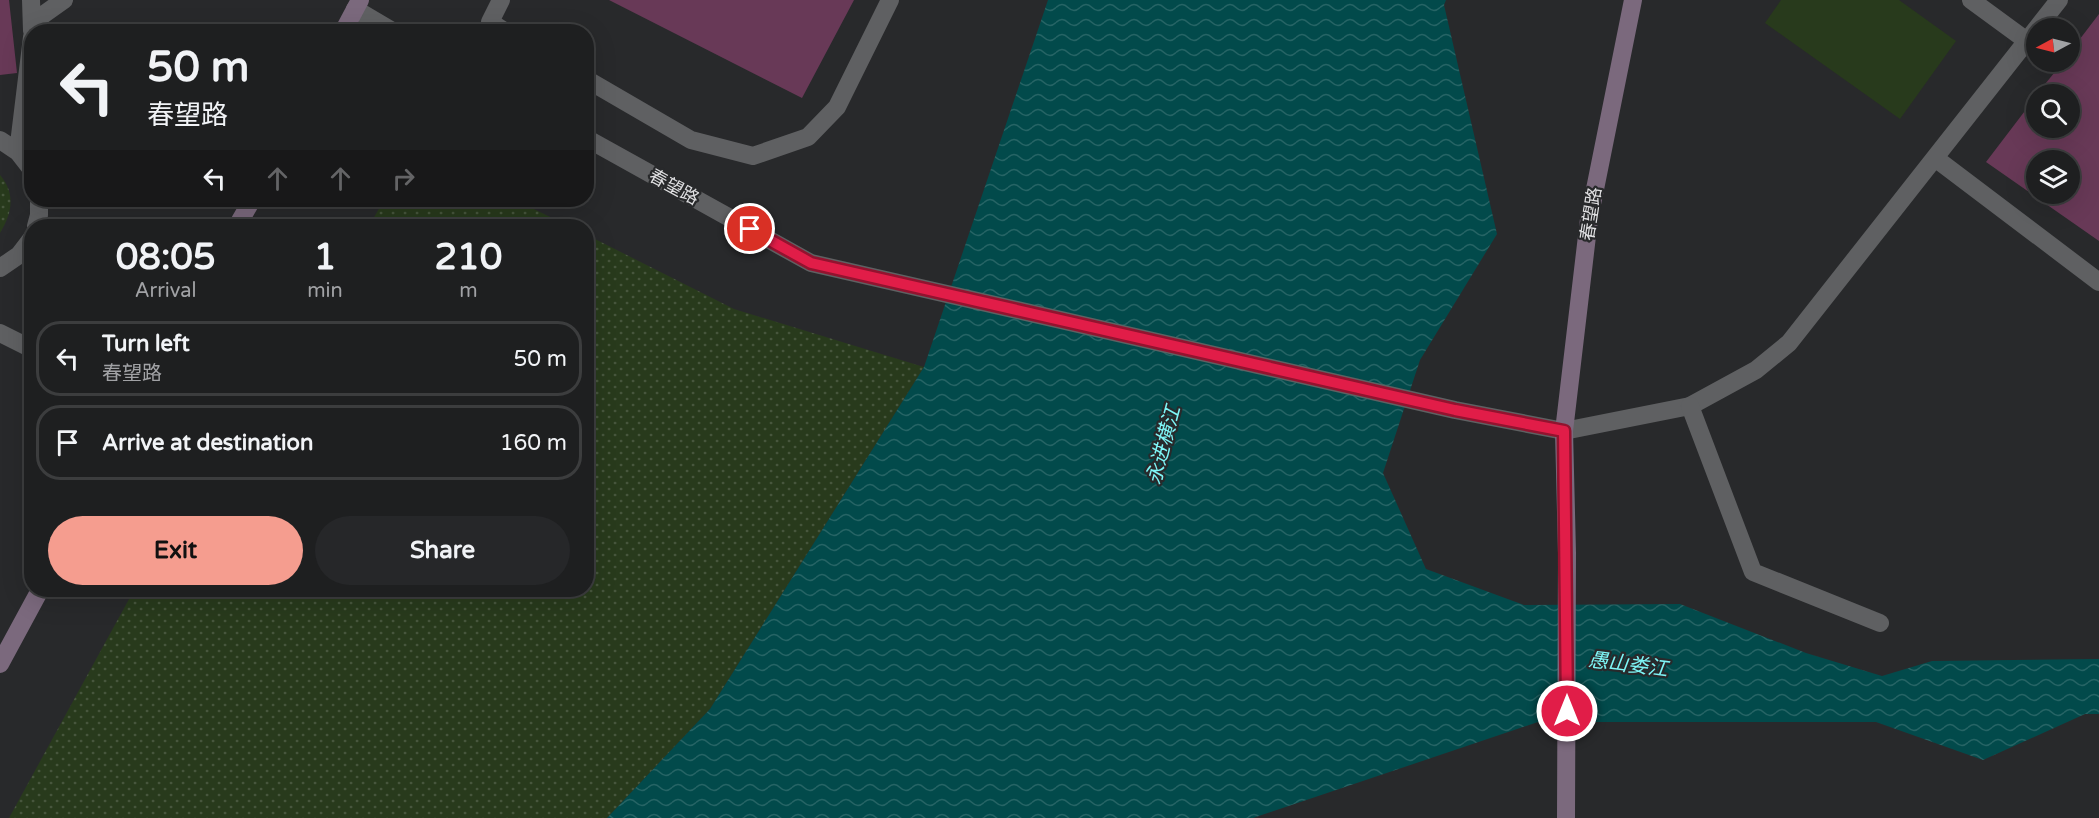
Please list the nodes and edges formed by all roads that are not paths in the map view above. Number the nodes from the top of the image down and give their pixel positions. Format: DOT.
graph roads {
  1 [pos="31,0"];
  2 [pos="64,0"];
  3 [pos="501,0"];
  4 [pos="890,0"];
  5 [pos="1633,0"];
  6 [pos="1971,0"];
  7 [pos="2059,0"];
  8 [pos="357,5"];
  9 [pos="2045,18"];
  10 [pos="32,24"];
  11 [pos="38,24"];
  12 [pos="347,24"];
  13 [pos="383,24"];
  14 [pos="493,24"];
  15 [pos="2026,40"];
  16 [pos="2026,42"];
  17 [pos="594,84"];
  18 [pos="24,100"];
  19 [pos="0,140"];
  20 [pos="594,142"];
  21 [pos="18,152"];
  22 [pos="1935,158"];
  23 [pos="24,160"];
  24 [pos="24,248"];
  25 [pos="0,268"];
  26 [pos="2099,282"];
  27 [pos="0,333"];
  28 [pos="24,345"];
  29 [pos="1690,405"];
  30 [pos="1564,431"];
  31 [pos="36,597"];
  32 [pos="1880,623"];
  33 [pos="0,664"];
  34 [pos="1566,818"];
  1 -- 10 [label="street"];
  2 -- 11 [label="street"];
  3 -- 14 [label="street"];
  4 -- 17 [label="street"];
  5 -- 30 [label="street, 春望路"];
  6 -- 15 [label="street"];
  7 -- 9 [label="street"];
  8 -- 12 [label="street"];
  8 -- 13 [label="street"];
  16 -- 22 [label="street"];
  18 -- 21 [label="street"];
  19 -- 21 [label="street"];
  20 -- 30 [label="street, 春望路"];
  21 -- 23 [label="street"];
  22 -- 26 [label="street"];
  22 -- 29 [label="street"];
  24 -- 25 [label="street"];
  27 -- 28 [label="street"];
  29 -- 30 [label="street"];
  29 -- 32 [label="street"];
  30 -- 34 [label="street, 春望路"];
  31 -- 33 [label="street"];
}
